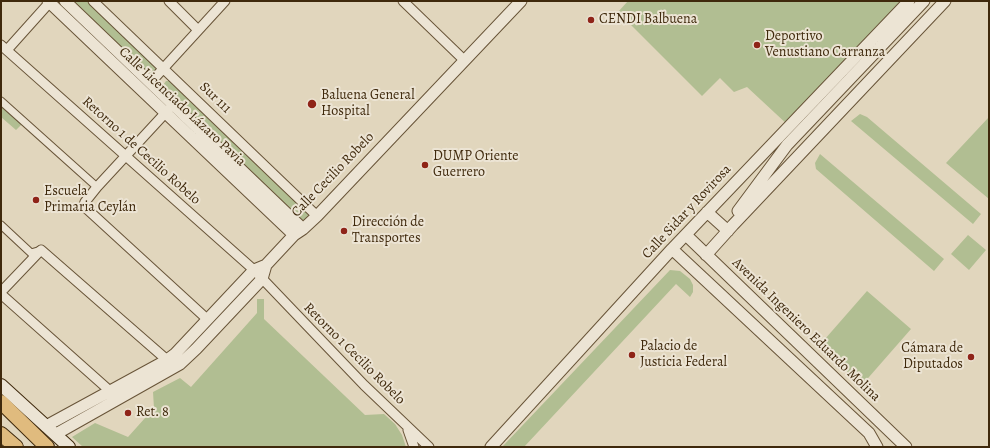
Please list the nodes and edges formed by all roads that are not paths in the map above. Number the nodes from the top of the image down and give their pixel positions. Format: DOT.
graph roads {
  1 [pos="65,1"];
  2 [pos="93,1"];
  3 [pos="169,1"];
  4 [pos="226,1"];
  5 [pos="403,1"];
  6 [pos="521,1"];
  7 [pos="909,1"];
  8 [pos="924,1"];
  9 [pos="945,1"];
  10 [pos="49,2"];
  11 [pos="198,30"];
  12 [pos="4,48"];
  13 [pos="464,60"];
  14 [pos="163,68"];
  15 [pos="150,83"];
  16 [pos="1,101"];
  17 [pos="169,108"];
  18 [pos="787,145"];
  19 [pos="125,156"];
  20 [pos="97,188"];
  21 [pos="729,189"];
  22 [pos="707,212"];
  23 [pos="317,216"];
  24 [pos="1,225"];
  25 [pos="730,228"];
  26 [pos="299,232"];
  27 [pos="686,235"];
  28 [pos="672,249"];
  29 [pos="41,250"];
  30 [pos="706,255"];
  31 [pos="266,265"];
  32 [pos="254,270"];
  33 [pos="262,279"];
  34 [pos="1,293"];
  35 [pos="208,319"];
  36 [pos="187,341"];
  37 [pos="196,350"];
  38 [pos="167,360"];
  39 [pos="1,386"];
  40 [pos="110,391"];
  41 [pos="90,401"];
  42 [pos="1,402"];
  43 [pos="97,411"];
  44 [pos="406,425"];
  45 [pos="46,426"];
  46 [pos="1,434"];
  47 [pos="56,434"];
  48 [pos="16,447"];
  49 [pos="47,447"];
  50 [pos="70,447"];
  51 [pos="414,447"];
  52 [pos="429,447"];
  53 [pos="491,447"];
  54 [pos="877,447"];
  55 [pos="906,447"];
  1 -- 15 [label="street, Calle Licenciado Lázaro Pavia"];
  2 -- 14 [label="street, Sur 111"];
  3 -- 11 [label="street"];
  4 -- 11 [label="street"];
  5 -- 13 [label="street"];
  6 -- 13 [label="street, Calle Cecilio Robelo"];
  7 -- 21 [label="street, Calle Sidar y Rovirosa"];
  8 -- 18 [label="street"];
  9 -- 25 [label="street"];
  10 -- 12 [label="street"];
  10 -- 17 [label="street, Calle Licenciado Lázaro Pavia"];
  11 -- 14 [label="street"];
  12 -- 19 [label="street, Retorno 1 de Cecilio Robelo"];
  13 -- 23 [label="street, Calle Cecilio Robelo"];
  14 -- 15 [label="street"];
  14 -- 23 [label="street, Sur 111"];
  15 -- 17 [label="street, Calle Licenciado Lázaro Pavia"];
  16 -- 20 [label="street"];
  17 -- 19 [label="street"];
  17 -- 26 [label="street, Calle Licenciado Lázaro Pavia"];
  18 -- 21 [label="street"];
  18 -- 25 [label="street"];
  19 -- 20 [label="street"];
  19 -- 32 [label="street, Retorno 1 de Cecilio Robelo"];
  20 -- 35 [label="street"];
  21 -- 22 [label="street, Calle Sidar y Rovirosa"];
  22 -- 25 [label="street"];
  22 -- 27 [label="street, Calle Sidar y Rovirosa"];
  23 -- 26 [label="street, Calle Cecilio Robelo"];
  24 -- 29 [label="street"];
  25 -- 30 [label="street"];
  26 -- 31 [label="street, Calle Cecilio Robelo"];
  27 -- 28 [label="street, Calle Sidar y Rovirosa"];
  27 -- 30 [label="street, Avenida Ingeniero Eduardo Molina"];
  28 -- 53 [label="street, Calle Sidar y Rovirosa"];
  28 -- 54 [label="street"];
  29 -- 34 [label="street"];
  29 -- 38 [label="street"];
  30 -- 55 [label="street, Avenida Ingeniero Eduardo Molina"];
  31 -- 32 [label="street, Calle Cecilio Robelo"];
  31 -- 33 [label="street, Calle Cecilio Robelo"];
  32 -- 33 [label="street, Retorno 1 de Cecilio Robelo"];
  32 -- 35 [label="street, Calle Cecilio Robelo"];
  33 -- 37 [label="street, Calle Cecilio Robelo"];
  33 -- 44 [label="street, Retorno 1 Cecilio Robelo"];
  34 -- 40 [label="street"];
  35 -- 36 [label="street, Calle Cecilio Robelo"];
  36 -- 37 [label="street"];
  36 -- 38 [label="street, Calle Cecilio Robelo"];
  37 -- 43 [label="street, Calle Cecilio Robelo"];
  38 -- 40 [label="street, Calle Cecilio Robelo"];
  39 -- 45 [label="main road"];
  40 -- 41 [label="street, Calle Cecilio Robelo"];
  41 -- 43 [label="street"];
  41 -- 45 [label="street, Calle Cecilio Robelo"];
  42 -- 49 [label="highway"];
  43 -- 47 [label="street, Calle Cecilio Robelo"];
  44 -- 51 [label="street"];
  44 -- 52 [label="street, Retorno 1 Cecilio Robelo"];
  45 -- 47 [label="main road"];
  46 -- 48 [label="highway"];
  47 -- 50 [label="main road"];
}
